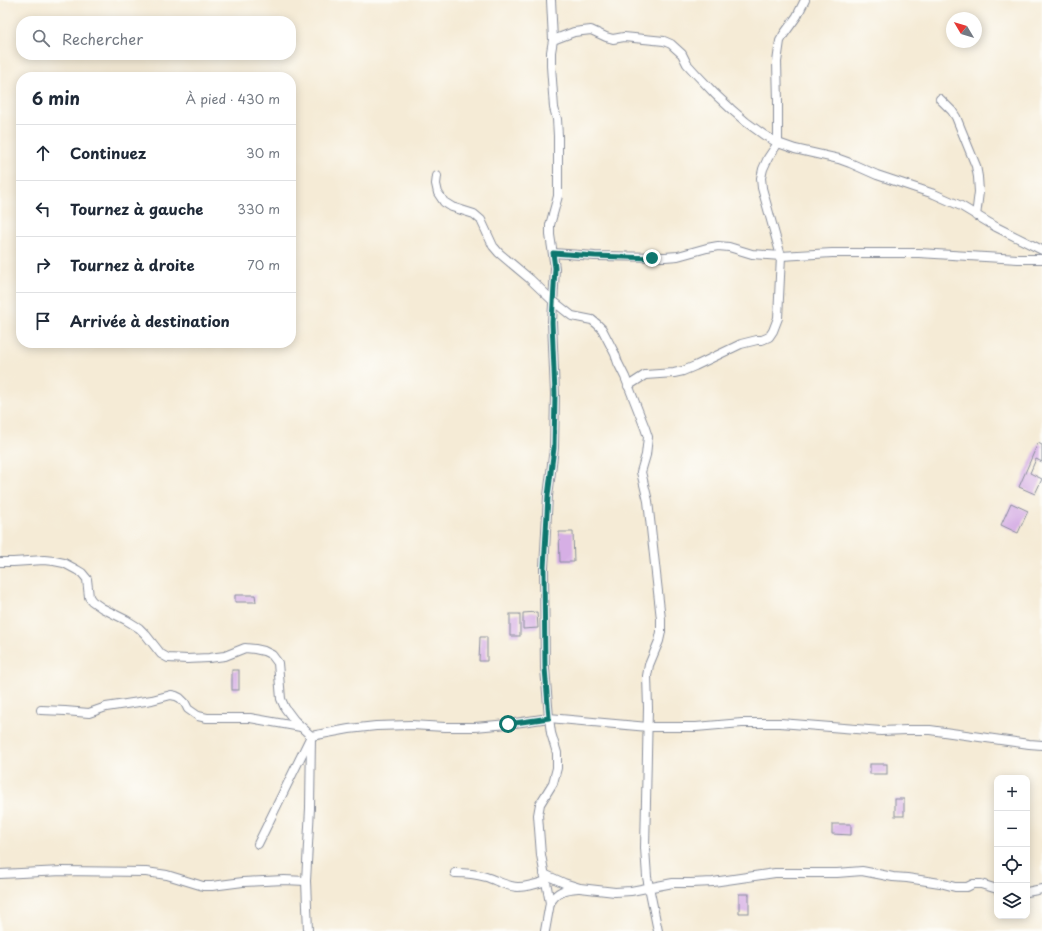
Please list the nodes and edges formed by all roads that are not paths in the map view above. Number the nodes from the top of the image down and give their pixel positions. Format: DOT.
graph roads {
  1 [pos="551,0"];
  2 [pos="805,0"];
  3 [pos="553,40"];
  4 [pos="940,99"];
  5 [pos="778,143"];
  6 [pos="437,176"];
  7 [pos="976,216"];
  8 [pos="1042,250"];
  9 [pos="553,253"];
  10 [pos="782,256"];
  11 [pos="1042,259"];
  12 [pos="554,301"];
  13 [pos="628,386"];
  14 [pos="0,562"];
  15 [pos="41,710"];
  16 [pos="549,718"];
  17 [pos="301,727"];
  18 [pos="648,727"];
  19 [pos="311,736"];
  20 [pos="1042,745"];
  21 [pos="258,844"];
  22 [pos="455,873"];
  23 [pos="0,874"];
  24 [pos="545,878"];
  25 [pos="306,881"];
  26 [pos="580,888"];
  27 [pos="649,888"];
  28 [pos="994,888"];
  29 [pos="1042,889"];
  30 [pos="1030,891"];
  31 [pos="550,903"];
  32 [pos="308,931"];
  33 [pos="545,931"];
  34 [pos="658,931"];
  1 -- 3 [label="street"];
  2 -- 5 [label="street"];
  3 -- 5 [label="street"];
  3 -- 9 [label="street"];
  4 -- 7 [label="street"];
  5 -- 7 [label="street"];
  5 -- 10 [label="street"];
  6 -- 12 [label="street"];
  7 -- 8 [label="street"];
  9 -- 10 [label="street"];
  9 -- 12 [label="street"];
  10 -- 11 [label="street"];
  10 -- 13 [label="street"];
  12 -- 13 [label="street"];
  12 -- 16 [label="street"];
  13 -- 18 [label="street"];
  14 -- 17 [label="street"];
  15 -- 17 [label="street"];
  16 -- 18 [label="street"];
  16 -- 19 [label="street"];
  16 -- 24 [label="street"];
  17 -- 19 [label="street"];
  18 -- 20 [label="street"];
  18 -- 27 [label="street"];
  19 -- 21 [label="street"];
  19 -- 25 [label="street"];
  22 -- 24 [label="street"];
  23 -- 25 [label="street"];
  24 -- 26 [label="street"];
  24 -- 31 [label="street"];
  25 -- 32 [label="street"];
  26 -- 27 [label="street"];
  26 -- 31 [label="street"];
  27 -- 28 [label="street"];
  27 -- 34 [label="street"];
  29 -- 30 [label="street"];
  31 -- 33 [label="street"];
}
